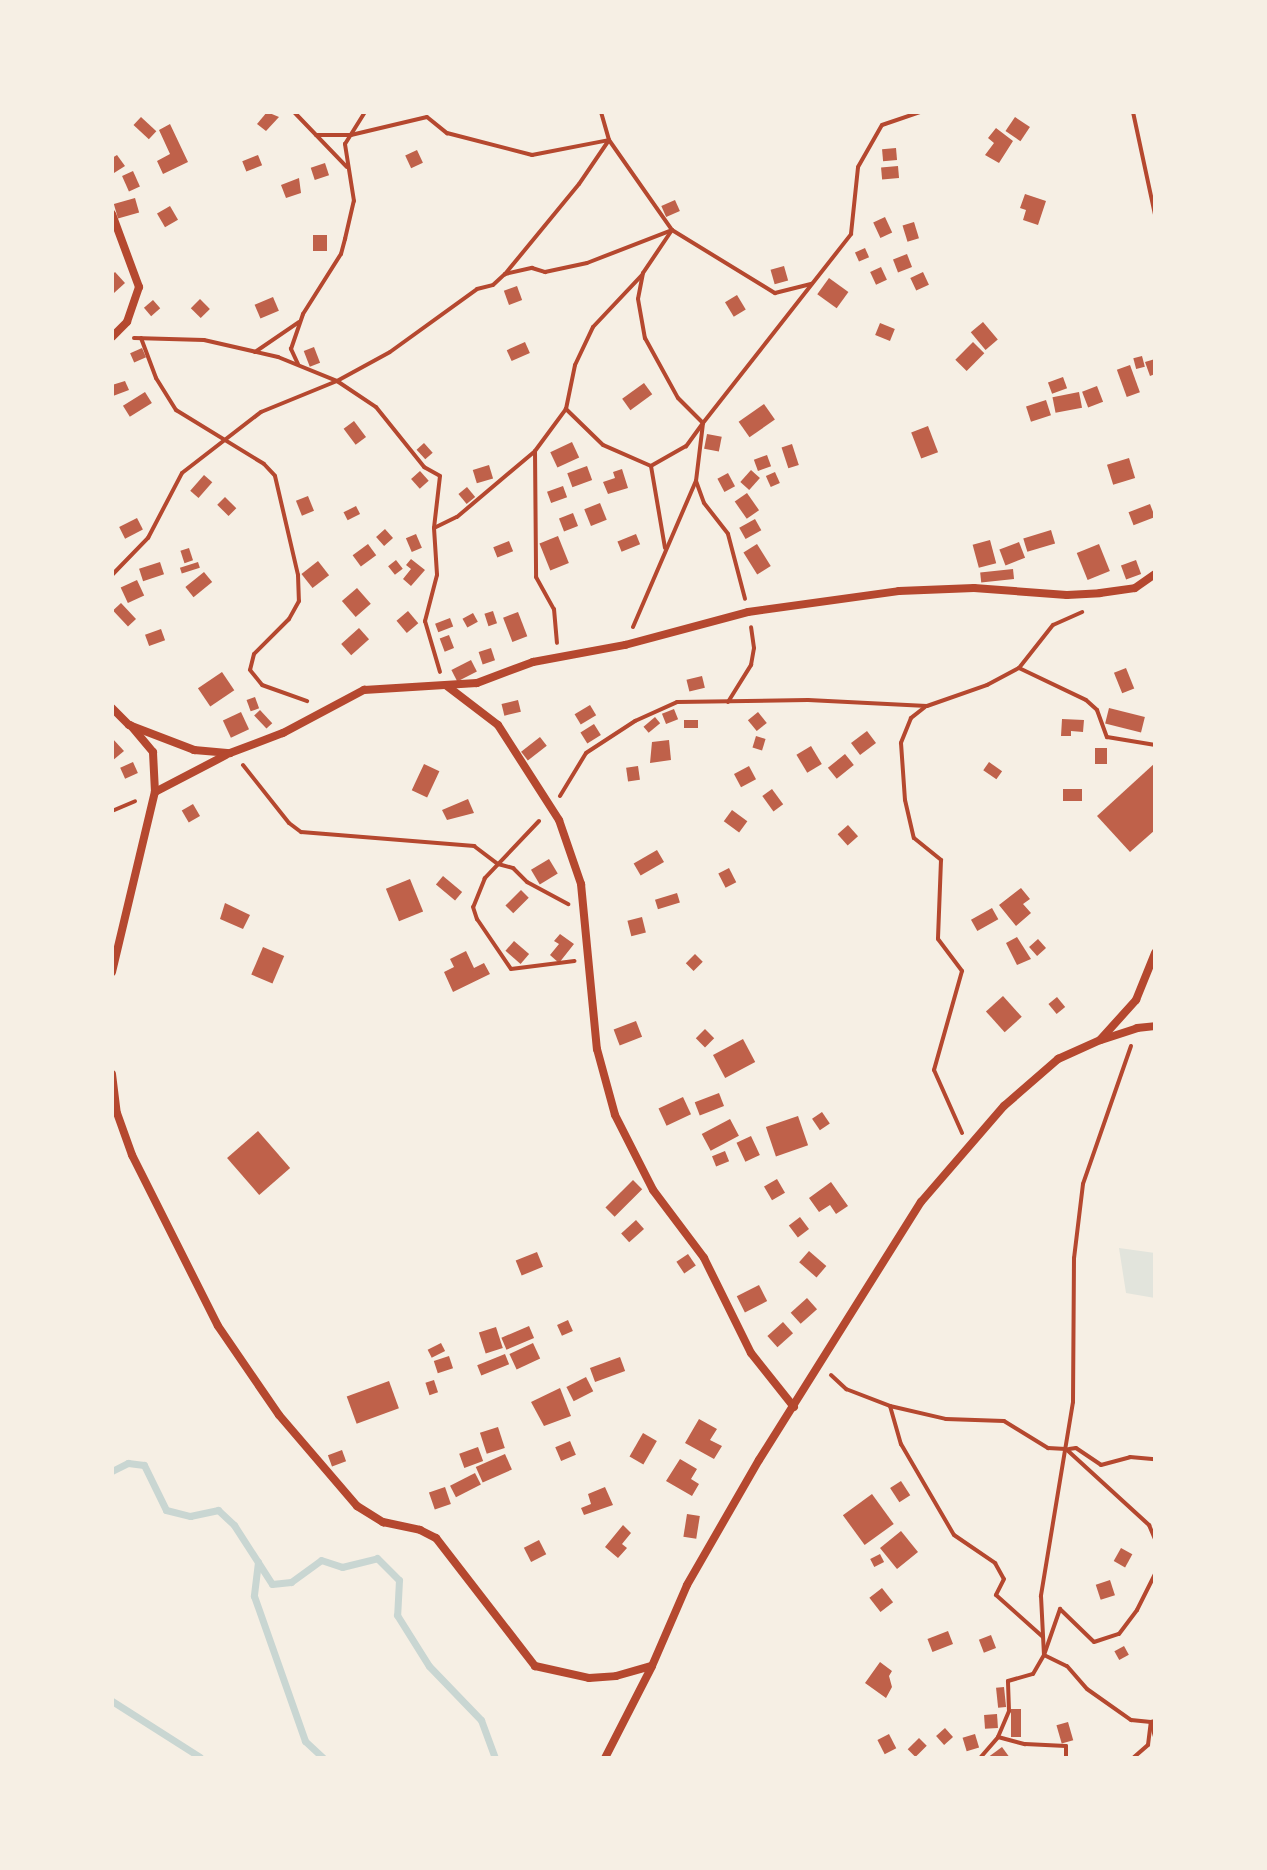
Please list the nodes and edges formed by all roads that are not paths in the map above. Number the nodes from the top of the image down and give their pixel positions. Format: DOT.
graph roads {
  1 [pos="112,214"];
  2 [pos="112,337"];
  3 [pos="1155,574"];
  4 [pos="446,686"];
  5 [pos="112,708"];
  6 [pos="129,725"];
  7 [pos="230,753"];
  8 [pos="155,792"];
  9 [pos="1155,953"];
  10 [pos="112,972"];
  11 [pos="1151,977"];
  12 [pos="1155,1026"];
  13 [pos="1100,1040"];
  14 [pos="112,1074"];
  15 [pos="794,1407"];
  16 [pos="652,1666"];
  17 [pos="605,1758"];
  1 -- 2 [label="street"];
  3 -- 4 [label="street"];
  4 -- 7 [label="street"];
  4 -- 15 [label="street"];
  5 -- 6 [label="street"];
  6 -- 7 [label="street"];
  6 -- 8 [label="street"];
  7 -- 8 [label="street"];
  8 -- 10 [label="street"];
  9 -- 11 [label="street"];
  11 -- 13 [label="street"];
  12 -- 13 [label="street"];
  13 -- 15 [label="street"];
  14 -- 16 [label="street"];
  15 -- 16 [label="street"];
  16 -- 17 [label="street"];
}
